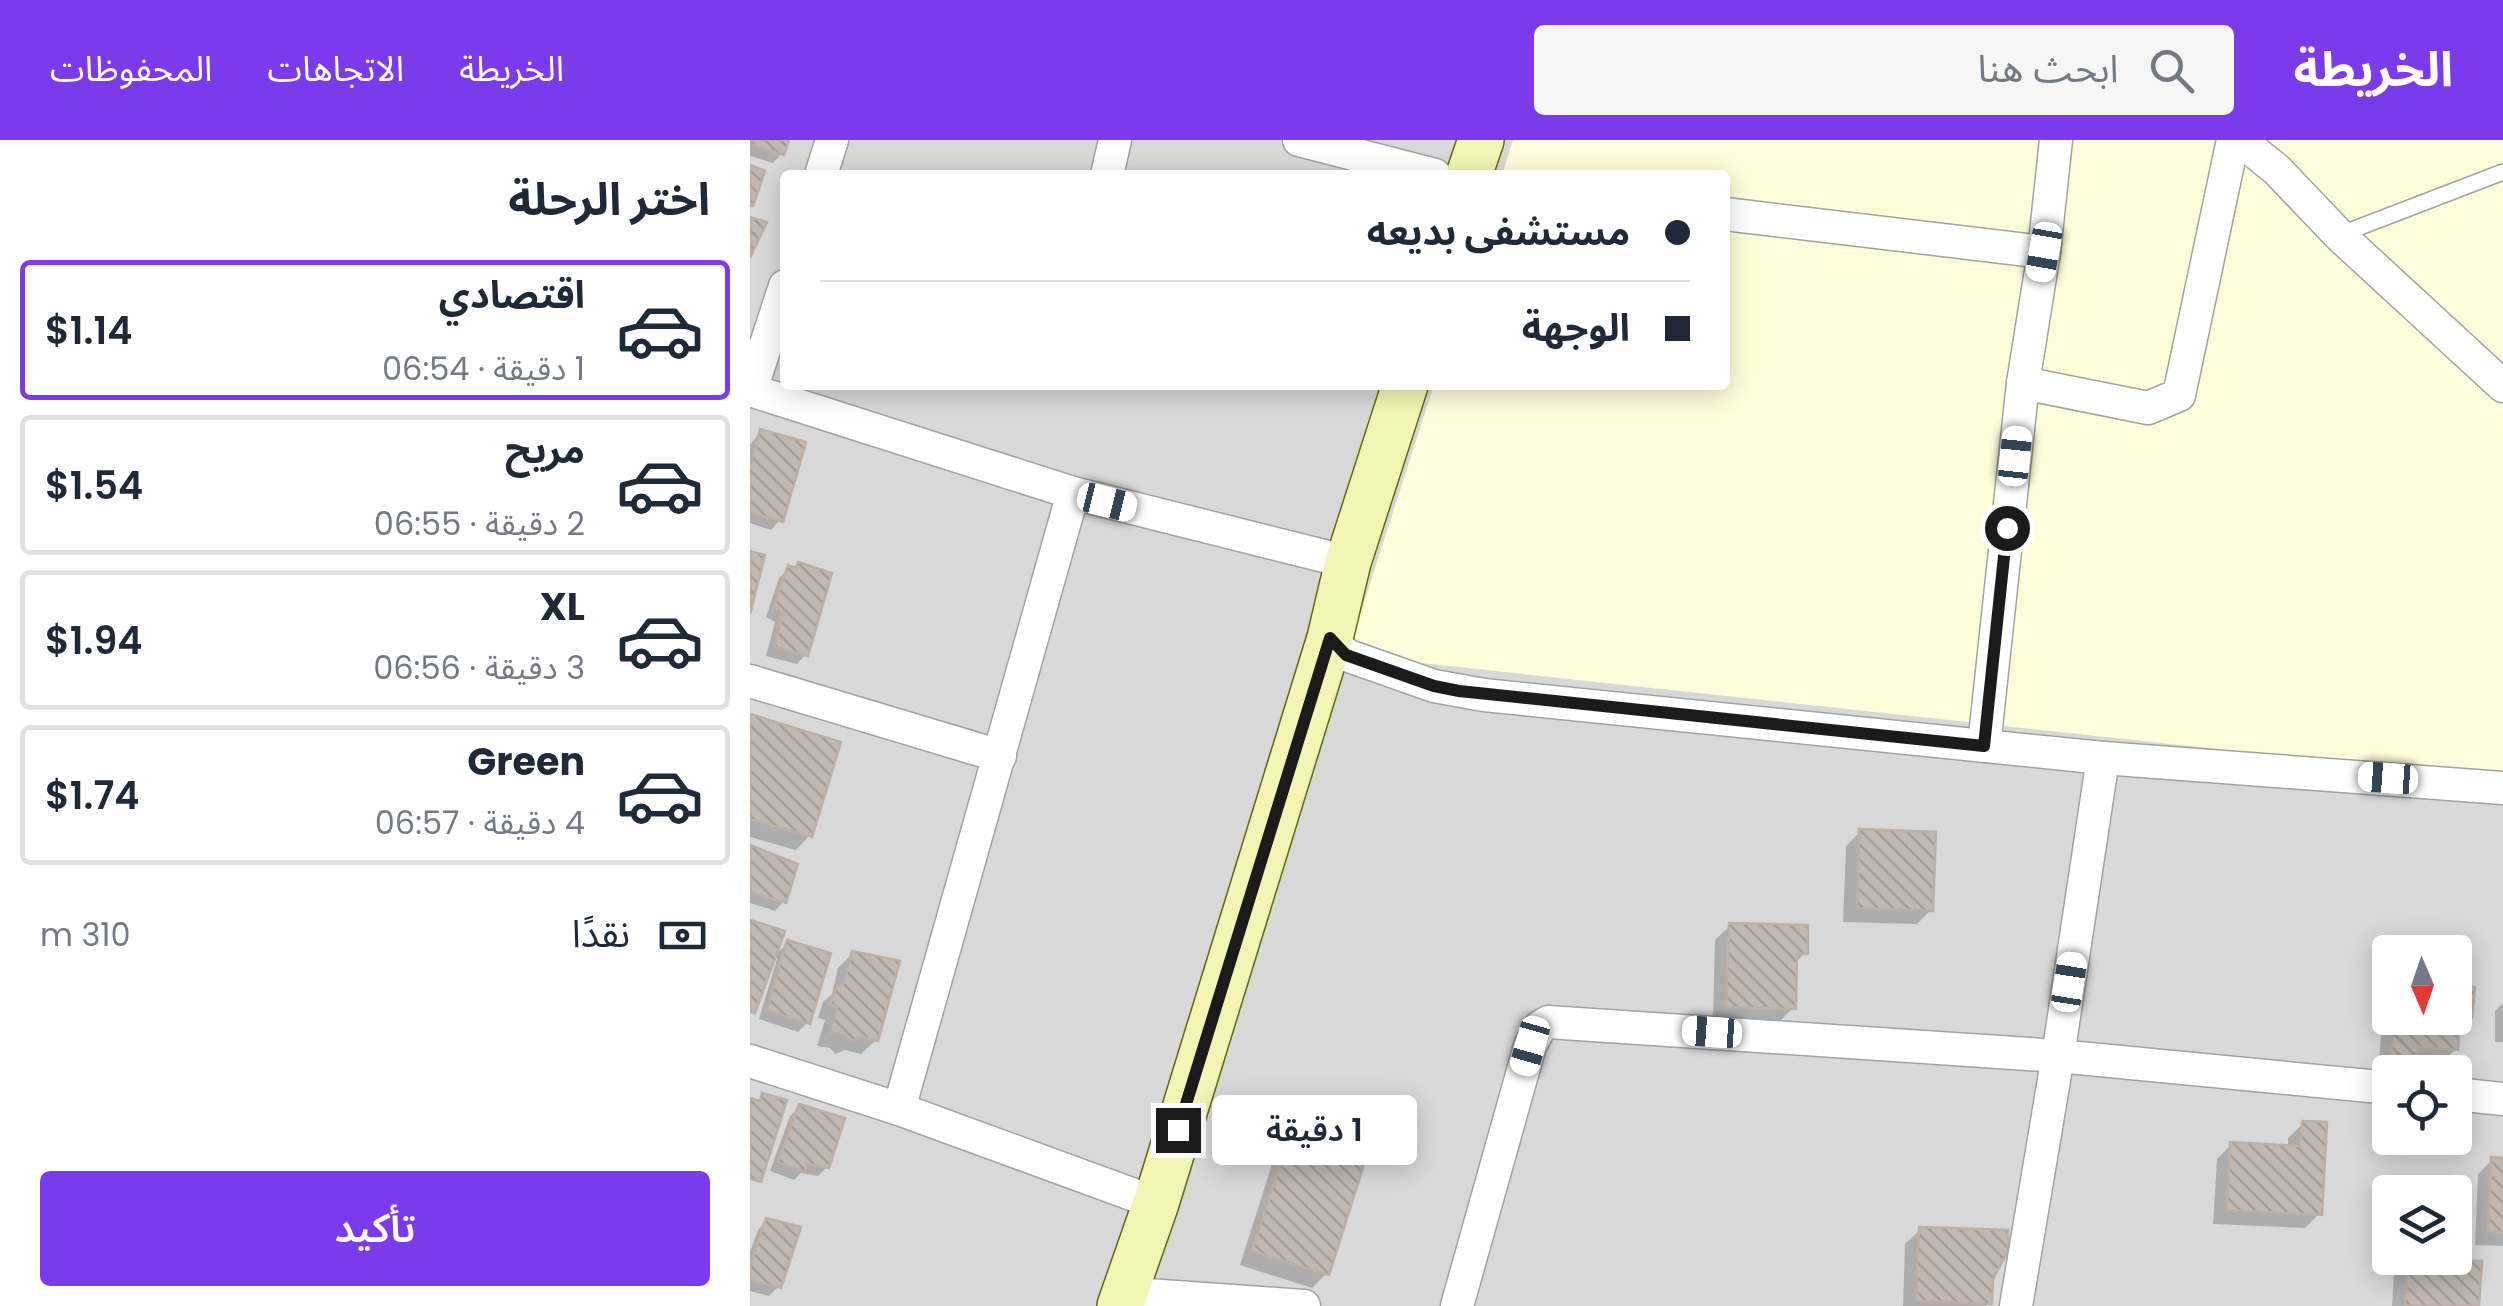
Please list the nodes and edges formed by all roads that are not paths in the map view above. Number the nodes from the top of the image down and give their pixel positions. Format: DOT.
graph roads {
  1 [pos="832,140"];
  2 [pos="1115,140"];
  3 [pos="1299,140"];
  4 [pos="1481,140"];
  5 [pos="1508,140"];
  6 [pos="2056,140"];
  7 [pos="2232,140"];
  8 [pos="2240,140"];
  9 [pos="822,170"];
  10 [pos="1108,170"];
  11 [pos="1416,170"];
  12 [pos="1472,170"];
  13 [pos="1499,170"];
  14 [pos="2503,172"];
  15 [pos="1730,215"];
  16 [pos="2339,235"];
  17 [pos="2044,252"];
  18 [pos="780,301"];
  19 [pos="2022,383"];
  20 [pos="2503,386"];
  21 [pos="751,390"];
  22 [pos="1403,390"];
  23 [pos="1428,390"];
  24 [pos="1073,493"];
  25 [pos="1348,562"];
  26 [pos="1338,646"];
  27 [pos="750,682"];
  28 [pos="1984,746"];
  29 [pos="1000,756"];
  30 [pos="2103,758"];
  31 [pos="2503,788"];
  32 [pos="2058,1056"];
  33 [pos="750,1061"];
  34 [pos="2372,1086"];
  35 [pos="2472,1096"];
  36 [pos="2503,1099"];
  37 [pos="899,1109"];
  38 [pos="1156,1203"];
  39 [pos="1138,1302"];
  40 [pos="1304,1306"];
  41 [pos="1457,1306"];
  42 [pos="2016,1306"];
  1 -- 9 [label="street"];
  2 -- 10 [label="street"];
  3 -- 11 [label="street"];
  4 -- 12 [label="street"];
  5 -- 13 [label="street"];
  6 -- 17 [label="street"];
  7 -- 19 [label="street"];
  8 -- 16 [label="street"];
  14 -- 16 [label="lane"];
  15 -- 17 [label="street"];
  16 -- 20 [label="street"];
  17 -- 19 [label="street"];
  18 -- 21 [label="street"];
  19 -- 28 [label="street"];
  21 -- 24 [label="street"];
  22 -- 25 [label="street"];
  23 -- 26 [label="street"];
  24 -- 25 [label="street"];
  24 -- 29 [label="street"];
  25 -- 26 [label="street"];
  26 -- 28 [label="street"];
  26 -- 38 [label="street"];
  26 -- 39 [label="street"];
  27 -- 29 [label="street"];
  28 -- 30 [label="street"];
  29 -- 37 [label="street"];
  30 -- 31 [label="street"];
  30 -- 32 [label="street"];
  32 -- 34 [label="street"];
  32 -- 41 [label="street"];
  32 -- 42 [label="street"];
  33 -- 37 [label="street"];
  35 -- 36 [label="street"];
  37 -- 38 [label="street"];
  38 -- 39 [label="street"];
  39 -- 40 [label="street"];
}
